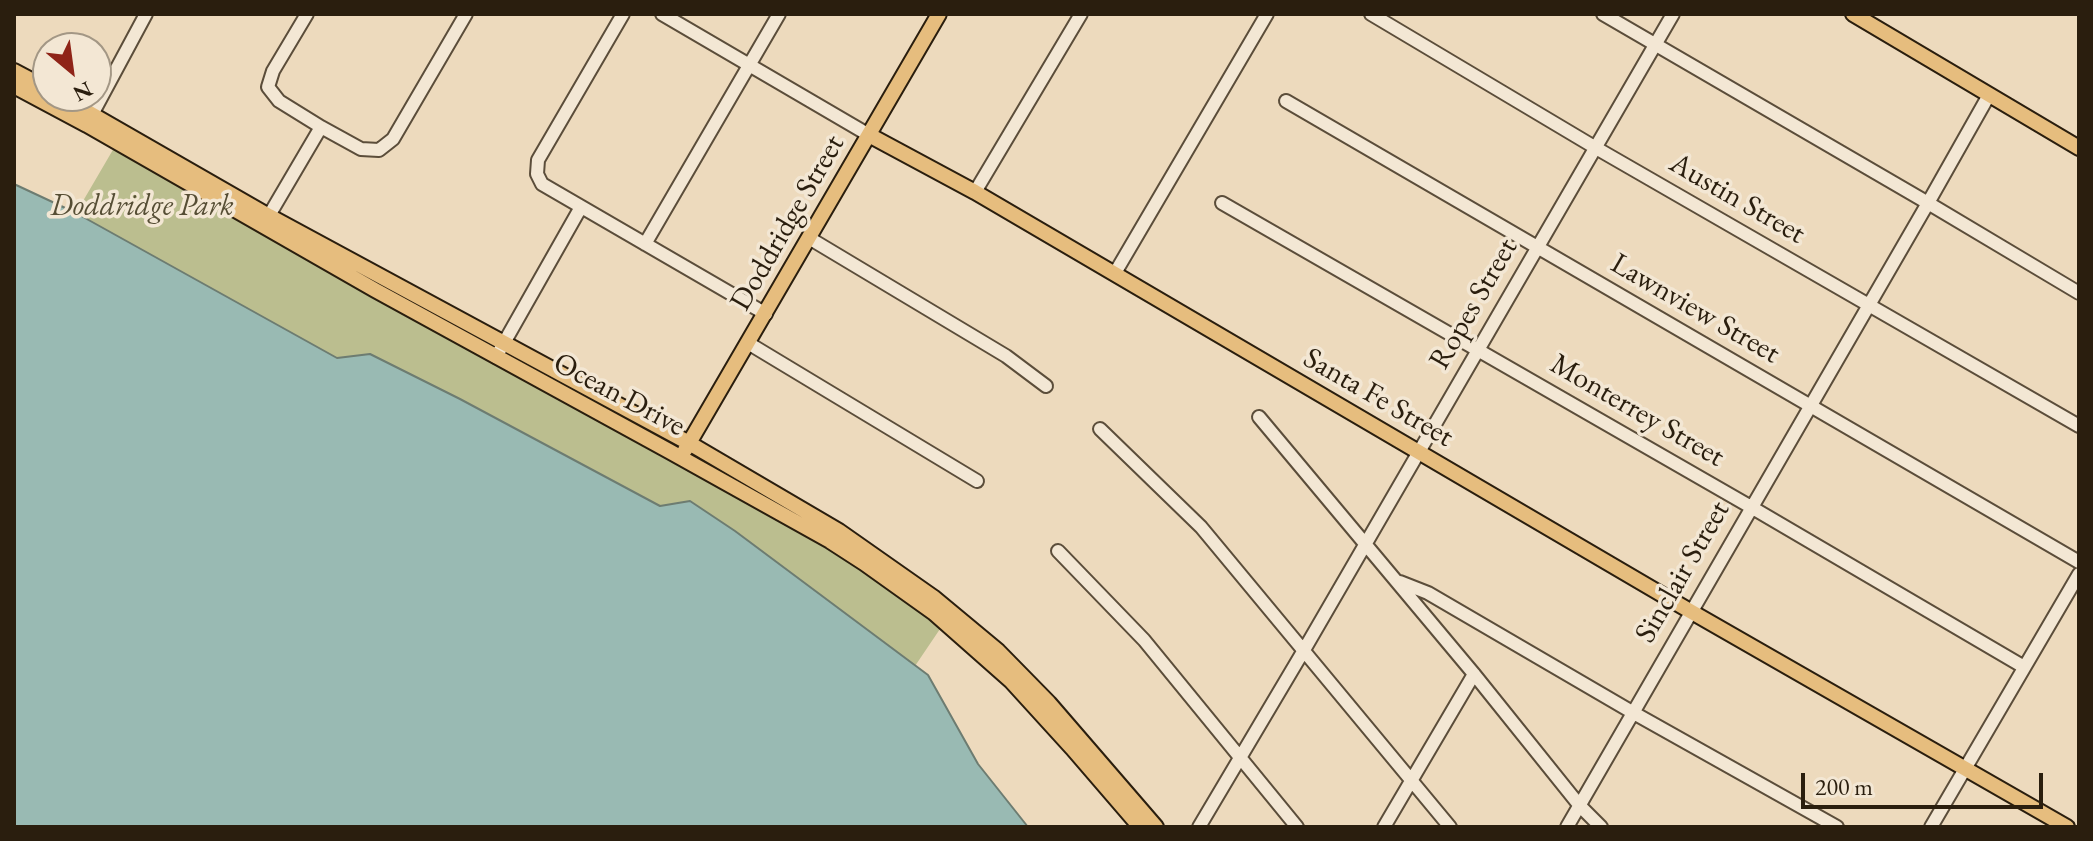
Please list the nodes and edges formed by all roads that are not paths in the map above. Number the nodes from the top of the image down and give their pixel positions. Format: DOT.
graph roads {
  1 [pos="146,14"];
  2 [pos="307,14"];
  3 [pos="466,14"];
  4 [pos="623,14"];
  5 [pos="662,14"];
  6 [pos="779,14"];
  7 [pos="939,14"];
  8 [pos="1081,14"];
  9 [pos="1267,14"];
  10 [pos="1371,14"];
  11 [pos="1603,14"];
  12 [pos="1673,14"];
  13 [pos="1853,14"];
  14 [pos="1655,44"];
  15 [pos="750,64"];
  16 [pos="14,71"];
  17 [pos="32,84"];
  18 [pos="1989,95"];
  19 [pos="1286,101"];
  20 [pos="77,112"];
  21 [pos="80,112"];
  22 [pos="90,120"];
  23 [pos="321,127"];
  24 [pos="869,135"];
  25 [pos="1596,148"];
  26 [pos="2079,148"];
  27 [pos="975,192"];
  28 [pos="1222,203"];
  29 [pos="1928,203"];
  30 [pos="581,207"];
  31 [pos="266,222"];
  32 [pos="809,238"];
  33 [pos="645,244"];
  34 [pos="1536,247"];
  35 [pos="1115,273"];
  36 [pos="379,284"];
  37 [pos="2079,293"];
  38 [pos="1868,304"];
  39 [pos="439,307"];
  40 [pos="766,314"];
  41 [pos="432,321"];
  42 [pos="505,342"];
  43 [pos="748,343"];
  44 [pos="1477,349"];
  45 [pos="496,357"];
  46 [pos="1046,386"];
  47 [pos="1811,407"];
  48 [pos="1259,417"];
  49 [pos="2079,426"];
  50 [pos="1100,429"];
  51 [pos="689,443"];
  52 [pos="1419,453"];
  53 [pos="681,457"];
  54 [pos="977,481"];
  55 [pos="1751,507"];
  56 [pos="1365,543"];
  57 [pos="1058,551"];
  58 [pos="2079,562"];
  59 [pos="2079,574"];
  60 [pos="895,577"];
  61 [pos="1397,581"];
  62 [pos="1690,611"];
  63 [pos="1304,650"];
  64 [pos="2024,667"];
  65 [pos="1474,674"];
  66 [pos="1632,712"];
  67 [pos="1240,758"];
  68 [pos="1966,769"];
  69 [pos="1106,778"];
  70 [pos="1411,779"];
  71 [pos="1580,806"];
  72 [pos="1140,827"];
  73 [pos="1156,827"];
  74 [pos="1199,827"];
  75 [pos="1297,827"];
  76 [pos="1384,827"];
  77 [pos="1450,827"];
  78 [pos="1567,827"];
  79 [pos="1601,827"];
  80 [pos="1837,827"];
  81 [pos="1931,827"];
  82 [pos="2067,827"];
  1 -- 22 [label="street"];
  2 -- 23 [label="street"];
  3 -- 23 [label="street"];
  4 -- 30 [label="street"];
  5 -- 15 [label="street, Santa Fe Street"];
  6 -- 15 [label="street"];
  7 -- 24 [label="main road, Doddridge Street"];
  8 -- 27 [label="street"];
  9 -- 35 [label="street"];
  10 -- 25 [label="street, Austin Street"];
  11 -- 14 [label="street"];
  12 -- 14 [label="street, Ropes Street"];
  13 -- 18 [label="main road"];
  14 -- 25 [label="street, Ropes Street"];
  14 -- 29 [label="street"];
  15 -- 24 [label="street, Santa Fe Street"];
  15 -- 33 [label="street"];
  16 -- 17 [label="main road, Ocean Drive"];
  18 -- 26 [label="main road"];
  18 -- 29 [label="street, Sinclair Street"];
  19 -- 34 [label="street, Lawnview Street"];
  20 -- 22 [label="main road, Ocean Drive"];
  21 -- 22 [label="main road, Ocean Drive"];
  22 -- 31 [label="main road, Ocean Drive"];
  23 -- 31 [label="street"];
  24 -- 27 [label="main road, Santa Fe Street"];
  24 -- 32 [label="main road, Doddridge Street"];
  25 -- 34 [label="street, Ropes Street"];
  25 -- 38 [label="street, Austin Street"];
  27 -- 35 [label="main road, Santa Fe Street"];
  28 -- 44 [label="street, Monterrey Street"];
  29 -- 37 [label="street"];
  29 -- 38 [label="street, Sinclair Street"];
  30 -- 33 [label="street"];
  30 -- 42 [label="street"];
  31 -- 36 [label="main road, Ocean Drive"];
  32 -- 40 [label="main road, Doddridge Street"];
  32 -- 46 [label="street"];
  33 -- 40 [label="street"];
  34 -- 44 [label="street, Ropes Street"];
  34 -- 47 [label="street, Lawnview Street"];
  35 -- 52 [label="main road, Santa Fe Street"];
  36 -- 39 [label="main road, Ocean Drive"];
  36 -- 41 [label="main road, Ocean Drive"];
  38 -- 47 [label="street, Sinclair Street"];
  38 -- 49 [label="street, Austin Street"];
  39 -- 41 [label="main road"];
  39 -- 42 [label="main road, Ocean Drive"];
  40 -- 43 [label="main road, Doddridge Street"];
  41 -- 45 [label="main road, Ocean Drive"];
  42 -- 45 [label="street"];
  42 -- 51 [label="main road, Ocean Drive"];
  43 -- 51 [label="main road, Doddridge Street"];
  43 -- 54 [label="street"];
  44 -- 52 [label="street, Ropes Street"];
  44 -- 55 [label="street, Monterrey Street"];
  45 -- 53 [label="main road, Ocean Drive"];
  47 -- 55 [label="street, Sinclair Street"];
  47 -- 58 [label="street, Lawnview Street"];
  48 -- 56 [label="street"];
  50 -- 63 [label="street"];
  51 -- 53 [label="main road, Doddridge Street"];
  51 -- 60 [label="main road, Ocean Drive"];
  52 -- 56 [label="street, Ropes Street"];
  52 -- 62 [label="main road, Santa Fe Street"];
  53 -- 60 [label="main road, Ocean Drive"];
  55 -- 62 [label="street, Sinclair Street"];
  55 -- 64 [label="street, Monterrey Street"];
  56 -- 61 [label="street"];
  56 -- 63 [label="street, Ropes Street"];
  57 -- 67 [label="street"];
  59 -- 64 [label="street"];
  60 -- 69 [label="main road, Ocean Drive"];
  61 -- 65 [label="street"];
  61 -- 66 [label="street"];
  62 -- 66 [label="street, Sinclair Street"];
  62 -- 68 [label="main road, Santa Fe Street"];
  63 -- 67 [label="street, Ropes Street"];
  63 -- 70 [label="street"];
  64 -- 68 [label="street"];
  65 -- 70 [label="street"];
  65 -- 71 [label="street"];
  66 -- 71 [label="street, Sinclair Street"];
  66 -- 80 [label="street"];
  67 -- 74 [label="street, Ropes Street"];
  67 -- 75 [label="street"];
  68 -- 81 [label="street"];
  68 -- 82 [label="main road, Santa Fe Street"];
  69 -- 72 [label="main road, Ocean Drive"];
  69 -- 73 [label="main road, Ocean Drive"];
  70 -- 76 [label="street"];
  70 -- 77 [label="street"];
  71 -- 78 [label="street, Sinclair Street"];
  71 -- 79 [label="street"];
}
